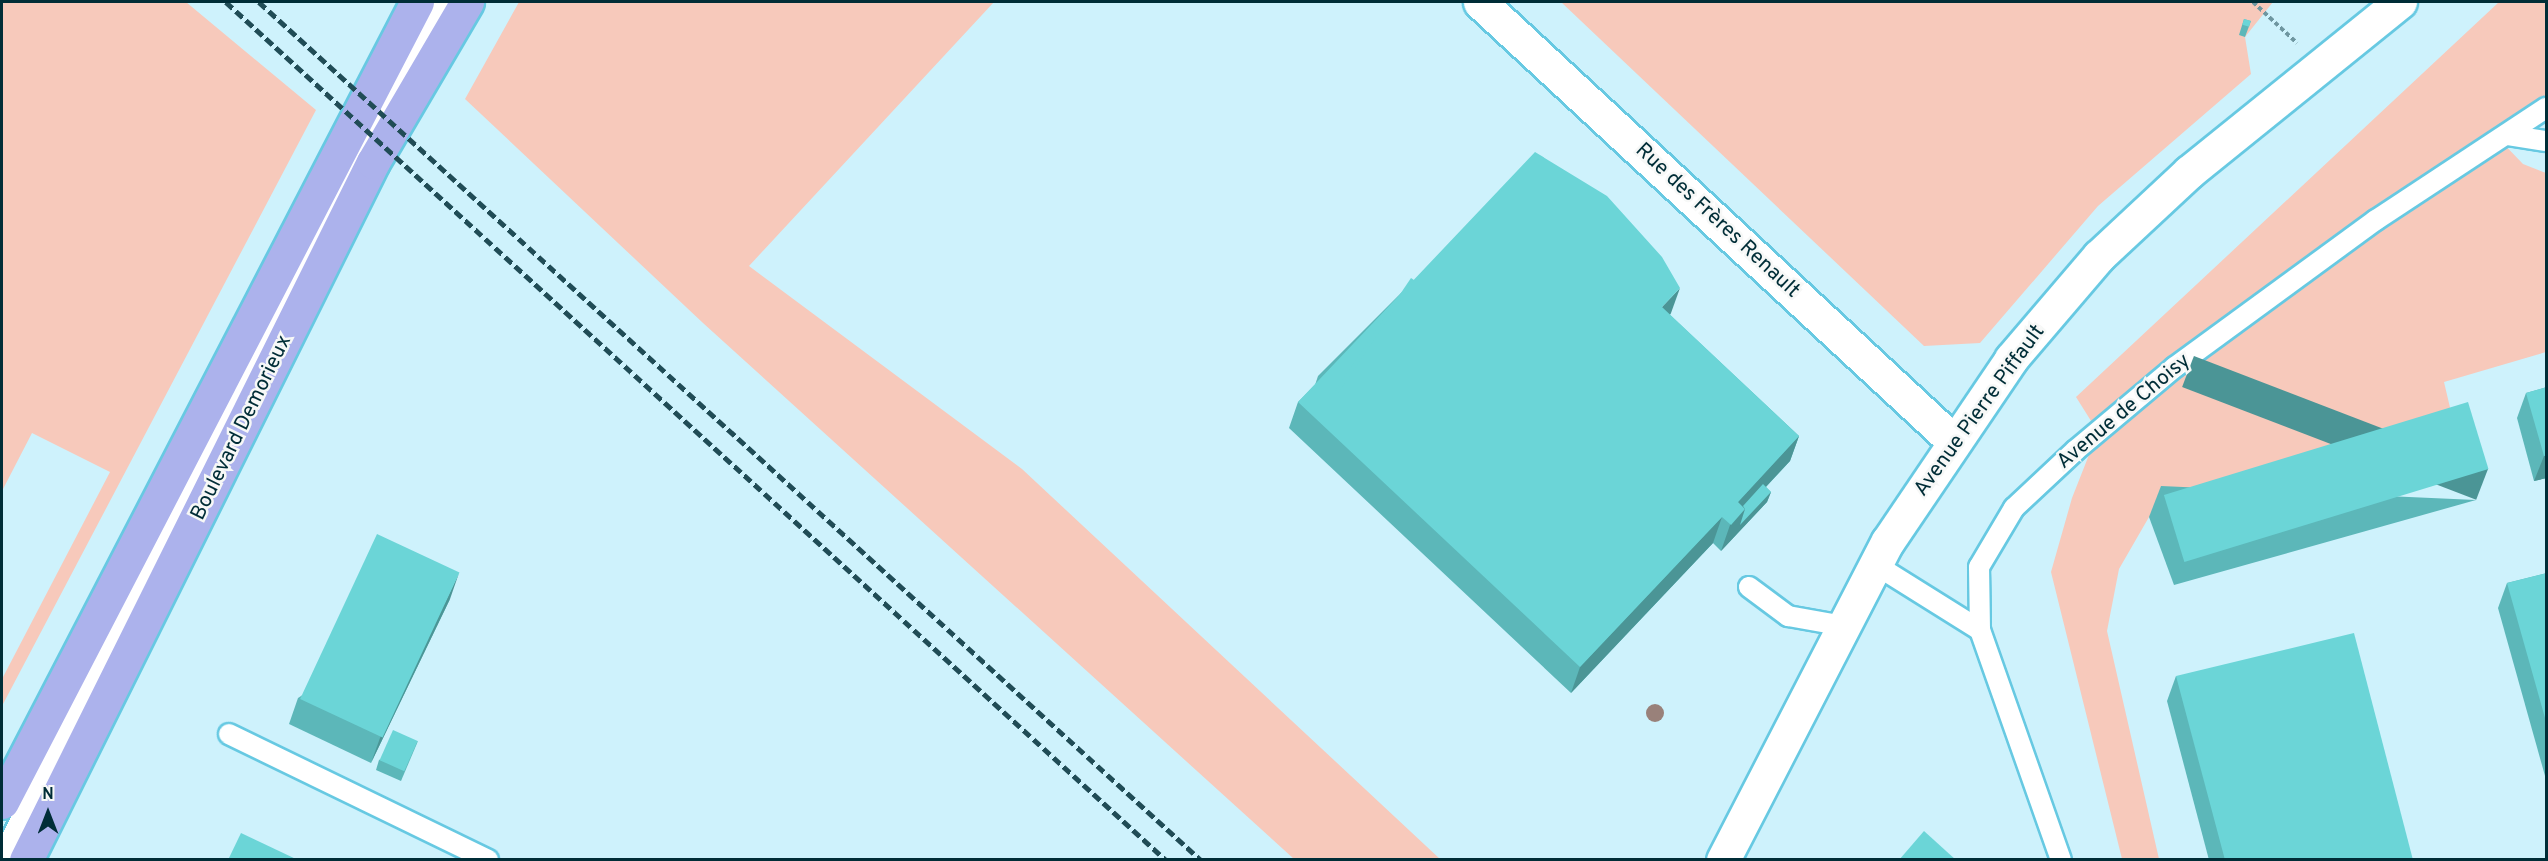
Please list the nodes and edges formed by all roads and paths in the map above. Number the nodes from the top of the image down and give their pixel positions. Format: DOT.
graph roads {
  1 [pos="417,2"];
  2 [pos="440,2"];
  3 [pos="467,2"];
  4 [pos="1480,2"];
  5 [pos="2253,2"];
  6 [pos="2400,2"];
  7 [pos="2321,66"];
  8 [pos="2547,108"];
  9 [pos="2507,135"];
  10 [pos="2547,141"];
  11 [pos="1953,441"];
  12 [pos="1876,565"];
  13 [pos="116,584"];
  14 [pos="1749,587"];
  15 [pos="1844,626"];
  16 [pos="1980,630"];
  17 [pos="229,734"];
  18 [pos="2,802"];
  19 [pos="10,857"];
  20 [pos="488,860"];
  21 [pos="1723,860"];
  22 [pos="2061,860"];
  1 -- 13 [label="main road, Boulevard Demorieux"];
  2 -- 19 [label="lane"];
  3 -- 19 [label="main road, Boulevard Demorieux"];
  4 -- 11 [label="street, Rue des Frères Renault"];
  5 -- 7 [label="path"];
  6 -- 7 [label="street, Avenue Pierre Piffault"];
  7 -- 11 [label="street, Avenue Pierre Piffault"];
  8 -- 9 [label="lane, Avenue de Choisy"];
  9 -- 10 [label="lane"];
  9 -- 16 [label="lane, Avenue de Choisy"];
  11 -- 12 [label="street, Avenue Pierre Piffault"];
  12 -- 15 [label="street, Avenue Pierre Piffault"];
  12 -- 16 [label="lane"];
  13 -- 18 [label="main road, Boulevard Demorieux"];
  13 -- 19 [label="lane"];
  14 -- 15 [label="lane"];
  15 -- 21 [label="street, Avenue Pierre Piffault"];
  16 -- 22 [label="lane, Avenue de Choisy"];
  17 -- 20 [label="lane"];
}
